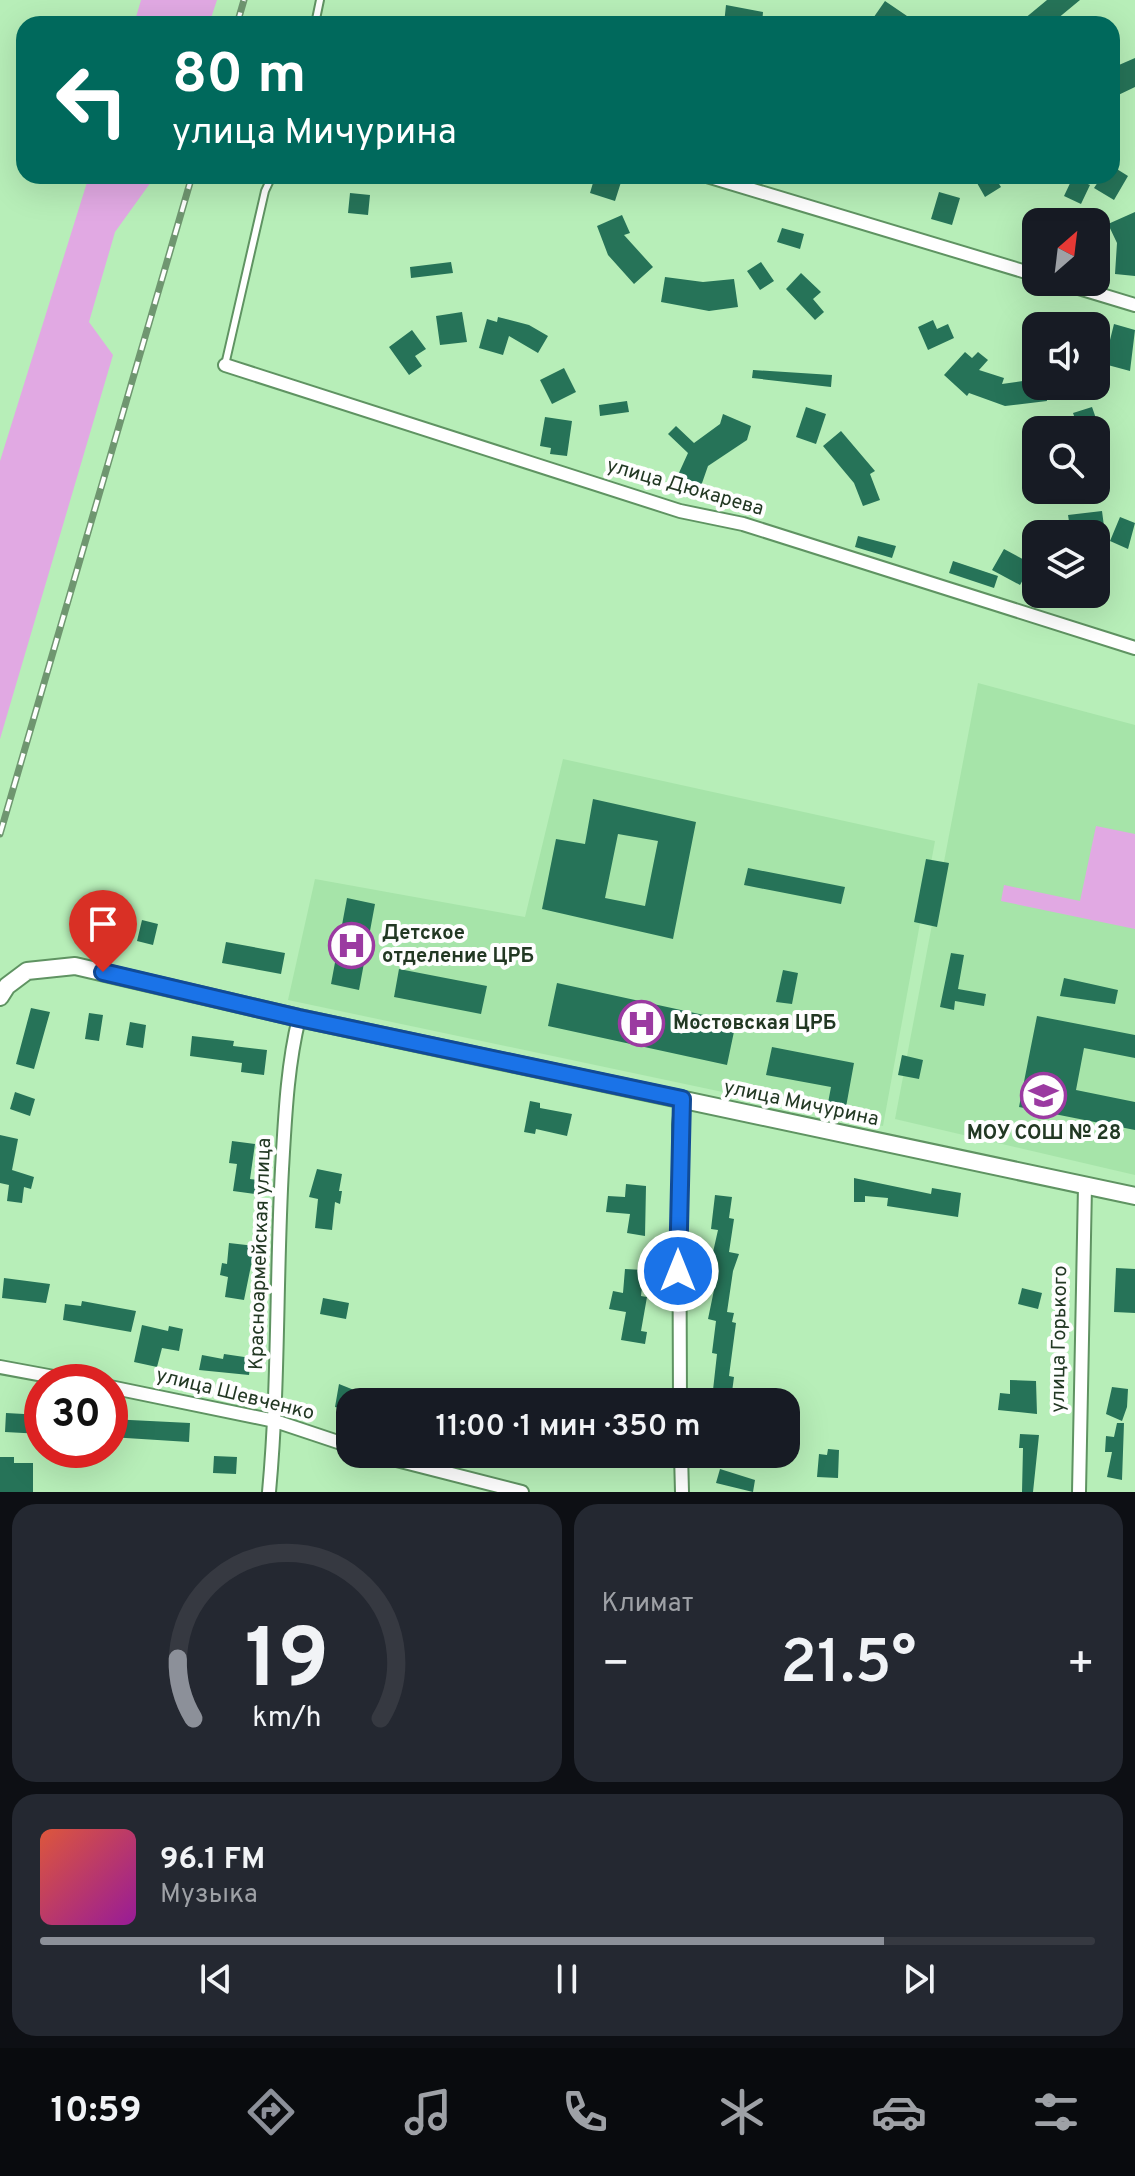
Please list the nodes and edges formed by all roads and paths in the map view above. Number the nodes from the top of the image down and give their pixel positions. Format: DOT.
graph roads {
  1 [pos="268,184"];
  2 [pos="734,184"];
  3 [pos="1022,271"];
  4 [pos="1105,296"];
  5 [pos="1135,305"];
  6 [pos="225,365"];
  7 [pos="1135,648"];
  8 [pos="0,997"];
  9 [pos="299,1018"];
  10 [pos="682,1099"];
  11 [pos="1085,1186"];
  12 [pos="1135,1196"];
  13 [pos="0,1367"];
  14 [pos="24,1371"];
  15 [pos="680,1388"];
  16 [pos="128,1391"];
  17 [pos="275,1421"];
  18 [pos="336,1441"];
  19 [pos="428,1468"];
  20 [pos="681,1468"];
  21 [pos="269,1492"];
  22 [pos="522,1492"];
  23 [pos="682,1492"];
  24 [pos="1079,1492"];
  1 -- 6 [label="lane"];
  2 -- 3 [label="street"];
  4 -- 5 [label="street"];
  6 -- 7 [label="street, улица Дюкарева"];
  8 -- 9 [label="street, улица Мичурина"];
  9 -- 10 [label="street, улица Мичурина"];
  9 -- 17 [label="street, Красноармейская улица"];
  10 -- 11 [label="street, улица Мичурина"];
  10 -- 15 [label="street"];
  11 -- 12 [label="street, улица Мичурина"];
  11 -- 24 [label="street, улица Горького"];
  13 -- 14 [label="street"];
  16 -- 17 [label="street, улица Шевченко"];
  17 -- 18 [label="street, улица Шевченко"];
  17 -- 21 [label="street, Красноармейская улица"];
  19 -- 22 [label="street"];
  20 -- 23 [label="street"];
}
